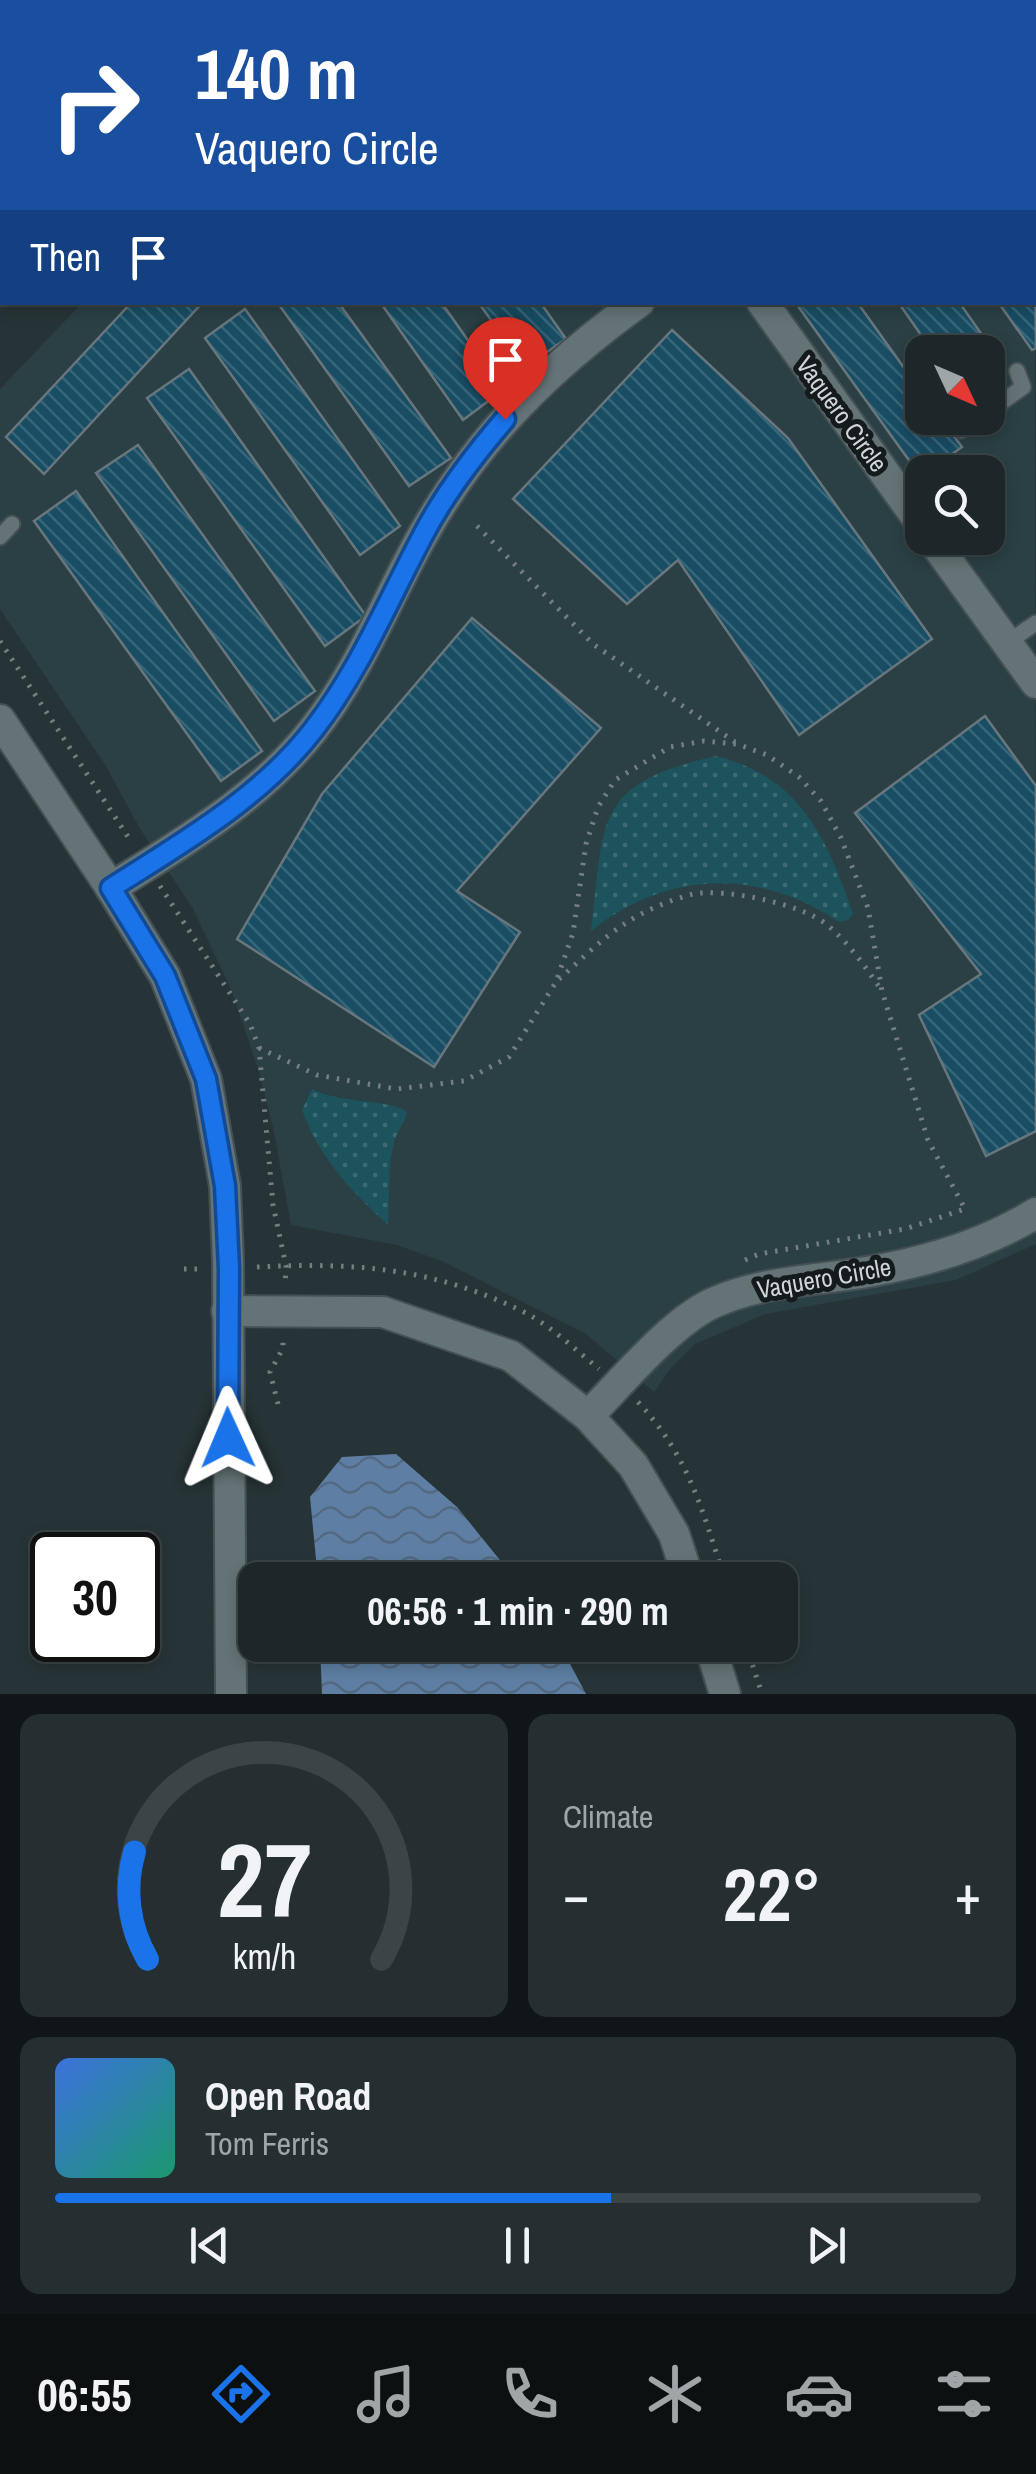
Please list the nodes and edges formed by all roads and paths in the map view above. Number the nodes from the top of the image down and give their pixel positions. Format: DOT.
graph roads {
  1 [pos="635,305"];
  2 [pos="764,305"];
  3 [pos="1017,370"];
  4 [pos="1005,400"];
  5 [pos="905,501"];
  6 [pos="477,526"];
  7 [pos="944,555"];
  8 [pos="1036,623"];
  9 [pos="1008,642"];
  10 [pos="1036,683"];
  11 [pos="0,720"];
  12 [pos="737,744"];
  13 [pos="111,888"];
  14 [pos="556,982"];
  15 [pos="882,990"];
  16 [pos="259,1048"];
  17 [pos="1036,1213"];
  18 [pos="732,1264"];
  19 [pos="227,1311"];
  20 [pos="608,1355"];
  21 [pos="596,1366"];
  22 [pos="588,1416"];
  23 [pos="683,1562"];
  24 [pos="715,1662"];
  25 [pos="752,1662"];
  26 [pos="231,1694"];
  27 [pos="725,1694"];
  28 [pos="762,1694"];
  1 -- 13 [label="street"];
  2 -- 5 [label="street, Vaquero Circle"];
  3 -- 4 [label="lane"];
  6 -- 12 [label="path"];
  7 -- 9 [label="street"];
  8 -- 9 [label="lane"];
  9 -- 10 [label="street"];
  11 -- 13 [label="street"];
  12 -- 14 [label="path"];
  12 -- 15 [label="path"];
  13 -- 19 [label="street"];
  14 -- 15 [label="path"];
  14 -- 16 [label="path"];
  15 -- 18 [label="path"];
  17 -- 22 [label="street, Vaquero Circle"];
  19 -- 22 [label="street"];
  19 -- 26 [label="street"];
  20 -- 21 [label="path"];
  22 -- 23 [label="street"];
  24 -- 27 [label="street"];
  25 -- 28 [label="path"];
}
